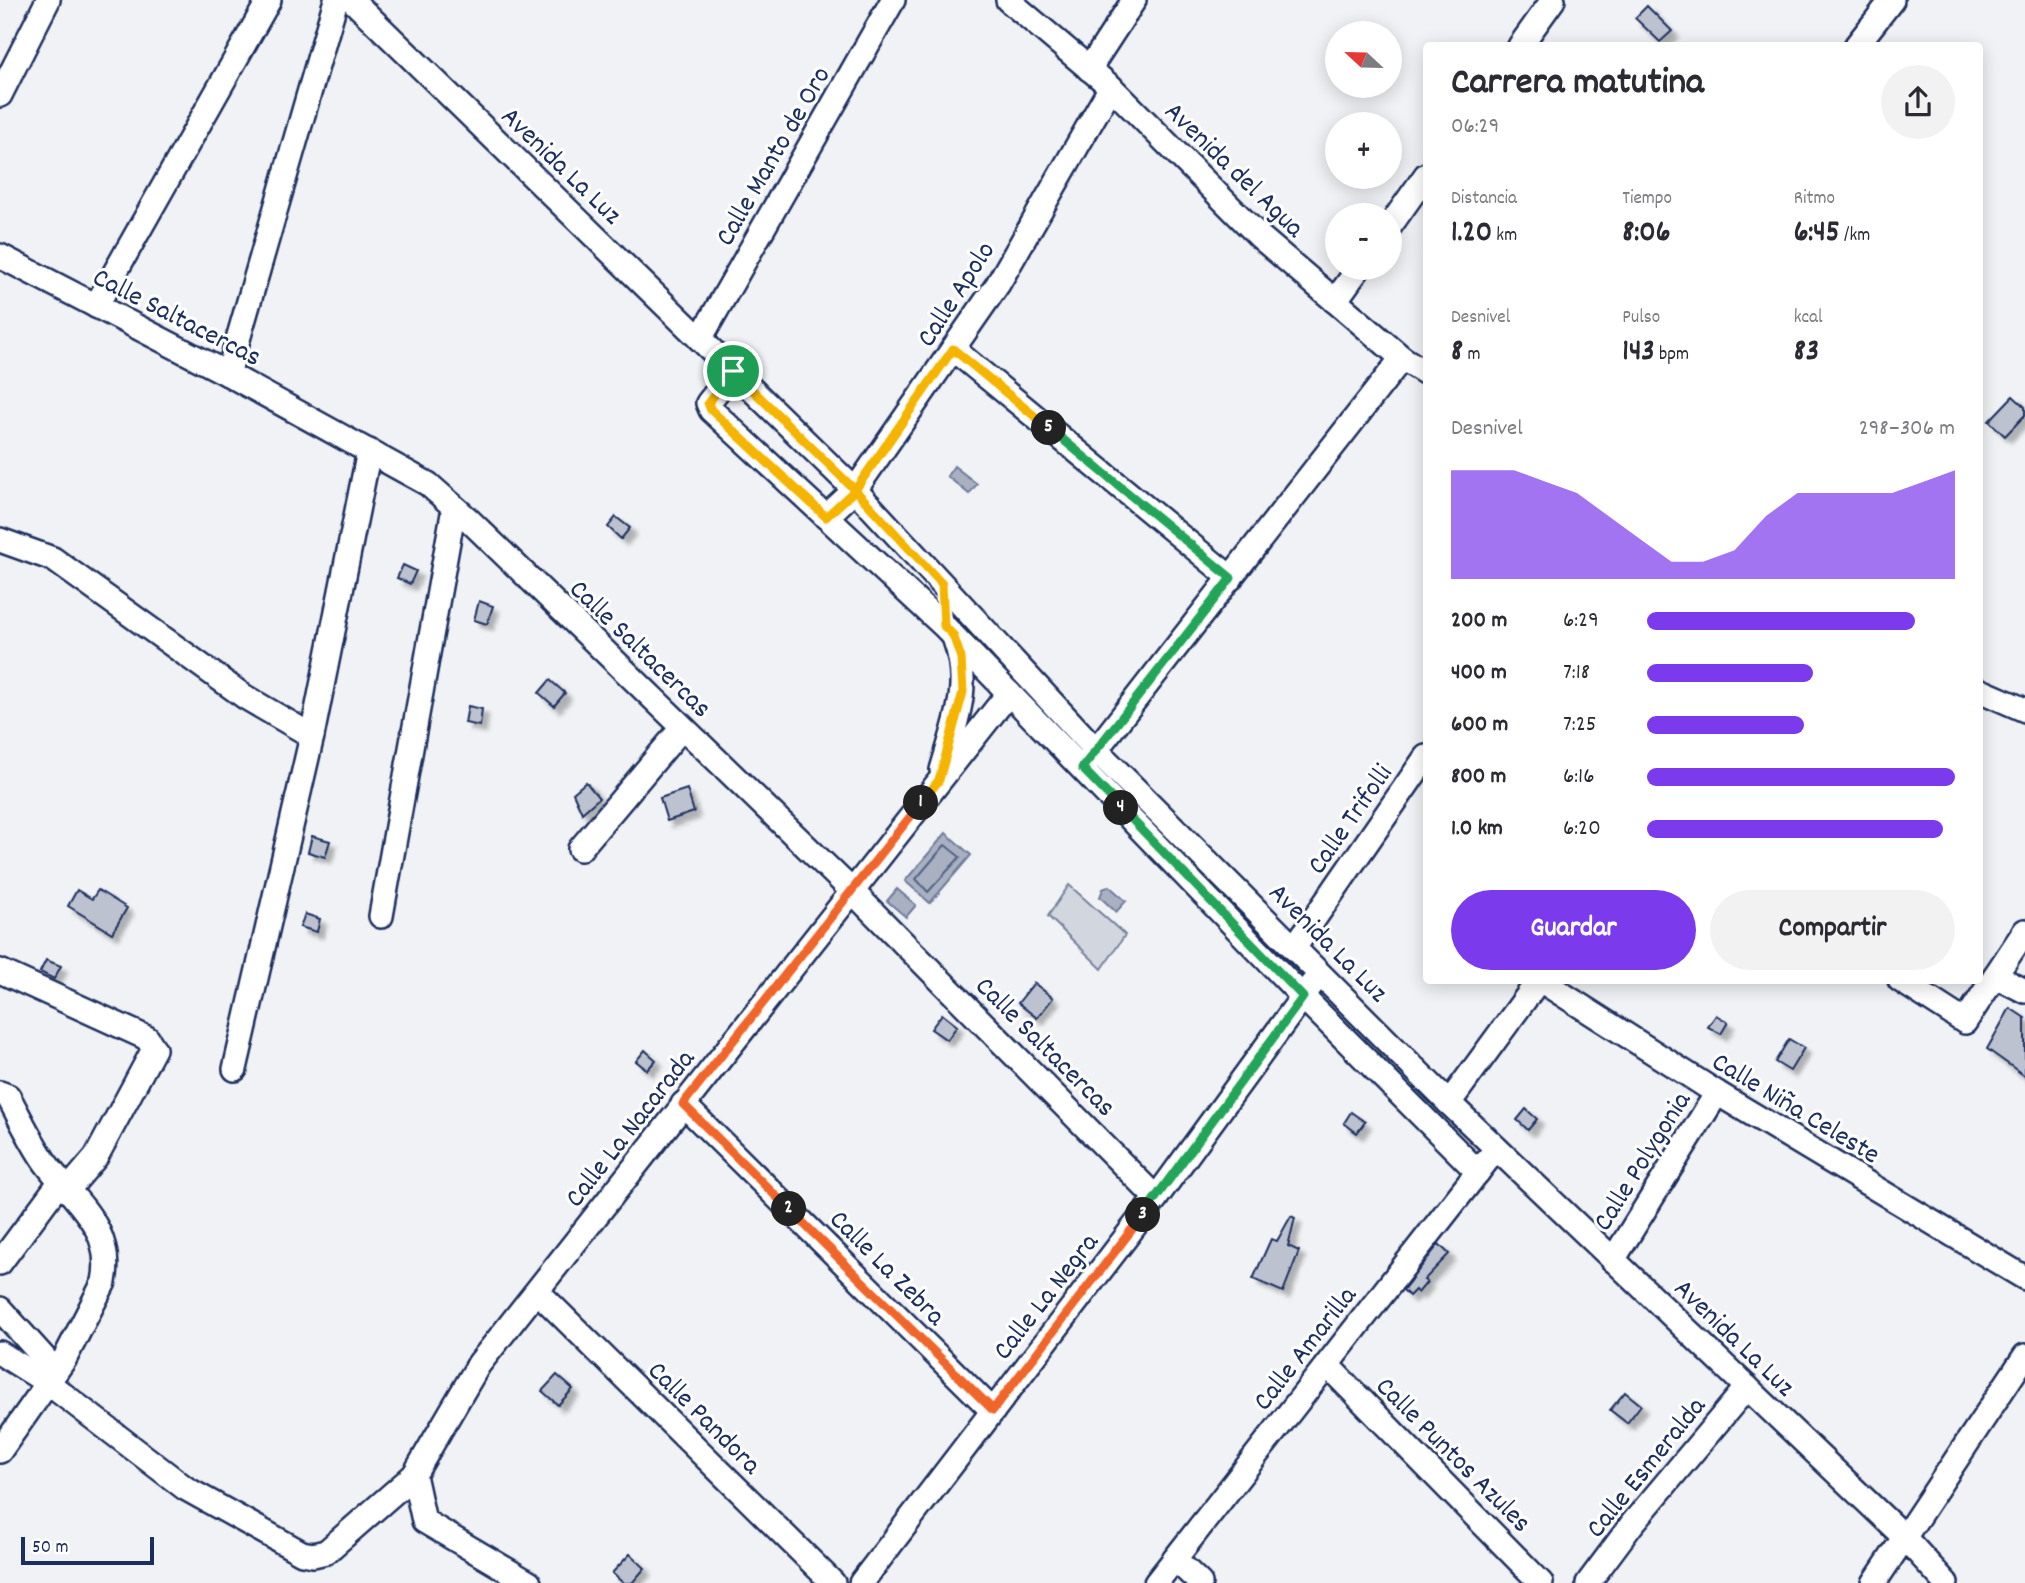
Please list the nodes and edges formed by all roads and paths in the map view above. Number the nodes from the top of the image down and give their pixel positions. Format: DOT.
graph roads {
  1 [pos="31,0"];
  2 [pos="48,0"];
  3 [pos="269,0"];
  4 [pos="336,0"];
  5 [pos="352,0"];
  6 [pos="893,0"];
  7 [pos="1008,0"];
  8 [pos="1134,0"];
  9 [pos="1553,0"];
  10 [pos="1892,0"];
  11 [pos="28,37"];
  12 [pos="1523,42"];
  13 [pos="1859,42"];
  14 [pos="1089,69"];
  15 [pos="1111,87"];
  16 [pos="0,95"];
  17 [pos="1423,179"];
  18 [pos="1402,209"];
  19 [pos="0,256"];
  20 [pos="1350,280"];
  21 [pos="1335,301"];
  22 [pos="96,306"];
  23 [pos="700,339"];
  24 [pos="953,349"];
  25 [pos="1402,358"];
  26 [pos="733,371"];
  27 [pos="1423,371"];
  28 [pos="228,374"];
  29 [pos="369,451"];
  30 [pos="855,490"];
  31 [pos="454,508"];
  32 [pos="826,517"];
  33 [pos="0,540"];
  34 [pos="1231,578"];
  35 [pos="942,584"];
  36 [pos="949,631"];
  37 [pos="1983,692"];
  38 [pos="1009,693"];
  39 [pos="2025,710"];
  40 [pos="682,728"];
  41 [pos="312,736"];
  42 [pos="1096,750"];
  43 [pos="1423,761"];
  44 [pos="1082,768"];
  45 [pos="939,780"];
  46 [pos="580,849"];
  47 [pos="851,890"];
  48 [pos="381,916"];
  49 [pos="2025,931"];
  50 [pos="1294,948"];
  51 [pos="0,971"];
  52 [pos="1320,973"];
  53 [pos="1995,976"];
  54 [pos="1536,984"];
  55 [pos="1545,984"];
  56 [pos="1906,984"];
  57 [pos="2025,991"];
  58 [pos="1303,997"];
  59 [pos="234,1069"];
  60 [pos="0,1093"];
  61 [pos="1717,1093"];
  62 [pos="1449,1103"];
  63 [pos="683,1104"];
  64 [pos="1496,1148"];
  65 [pos="1478,1172"];
  66 [pos="64,1186"];
  67 [pos="1156,1198"];
  68 [pos="1613,1260"];
  69 [pos="0,1263"];
  70 [pos="2025,1278"];
  71 [pos="538,1292"];
  72 [pos="0,1309"];
  73 [pos="0,1353"];
  74 [pos="2025,1356"];
  75 [pos="1327,1365"];
  76 [pos="52,1377"];
  77 [pos="1747,1387"];
  78 [pos="993,1410"];
  79 [pos="0,1451"];
  80 [pos="414,1475"];
  81 [pos="1903,1536"];
  82 [pos="1175,1559"];
  83 [pos="529,1583"];
  84 [pos="833,1583"];
  85 [pos="861,1583"];
  86 [pos="1156,1583"];
  87 [pos="1200,1583"];
  88 [pos="1541,1583"];
  89 [pos="1588,1583"];
  90 [pos="1874,1583"];
  91 [pos="1946,1583"];
  1 -- 11 [label="street"];
  2 -- 11 [label="street"];
  3 -- 22 [label="street"];
  4 -- 28 [label="street"];
  5 -- 23 [label="street, Avenida La Luz"];
  6 -- 23 [label="street, Calle Manto de Oro"];
  7 -- 14 [label="street, Avenida del Agua"];
  8 -- 14 [label="street"];
  9 -- 12 [label="street"];
  10 -- 13 [label="street"];
  11 -- 16 [label="street"];
  14 -- 15 [label="street, Avenida del Agua"];
  15 -- 21 [label="street, Avenida del Agua"];
  15 -- 24 [label="street, Calle Apolo"];
  17 -- 18 [label="street"];
  19 -- 22 [label="street, Calle Saltacercas"];
  20 -- 21 [label="street"];
  21 -- 25 [label="street, Avenida del Agua"];
  22 -- 28 [label="street, Calle Saltacercas"];
  23 -- 26 [label="street, Avenida La Luz"];
  24 -- 30 [label="street, Calle Apolo"];
  24 -- 34 [label="street"];
  25 -- 27 [label="street, Avenida del Agua"];
  25 -- 34 [label="street"];
  26 -- 30 [label="street, Avenida La Luz"];
  26 -- 32 [label="street, Avenida La Luz"];
  28 -- 29 [label="street, Calle Saltacercas"];
  29 -- 31 [label="street, Calle Saltacercas"];
  29 -- 41 [label="street"];
  30 -- 32 [label="street, Calle Apolo"];
  30 -- 35 [label="street, Avenida La Luz"];
  31 -- 40 [label="street, Calle Saltacercas"];
  31 -- 48 [label="street"];
  32 -- 36 [label="street, Avenida La Luz"];
  33 -- 41 [label="street"];
  34 -- 42 [label="street"];
  35 -- 36 [label="street"];
  35 -- 42 [label="street, Avenida La Luz"];
  36 -- 38 [label="street, Avenida La Luz"];
  36 -- 45 [label="street"];
  37 -- 39 [label="street"];
  38 -- 44 [label="street, Avenida La Luz"];
  38 -- 45 [label="street, Calle La Nacarada"];
  40 -- 46 [label="street"];
  40 -- 47 [label="street, Calle Saltacercas"];
  41 -- 59 [label="street"];
  42 -- 44 [label="street"];
  42 -- 50 [label="street, Avenida La Luz"];
  43 -- 50 [label="street, Calle Trifolli"];
  44 -- 58 [label="street, Avenida La Luz"];
  45 -- 47 [label="street, Calle La Nacarada"];
  47 -- 63 [label="street, Calle La Nacarada"];
  47 -- 67 [label="street, Calle Saltacercas"];
  49 -- 53 [label="street"];
  50 -- 52 [label="street, Avenida La Luz"];
  51 -- 66 [label="street"];
  52 -- 58 [label="street, Calle La Negra"];
  52 -- 62 [label="street, Avenida La Luz"];
  53 -- 56 [label="street"];
  53 -- 57 [label="street"];
  54 -- 62 [label="street"];
  55 -- 61 [label="street, Calle Niña Celeste"];
  58 -- 65 [label="street, Avenida La Luz"];
  58 -- 67 [label="street, Calle La Negra"];
  60 -- 66 [label="street"];
  61 -- 68 [label="street, Calle Polygonia"];
  61 -- 70 [label="street, Calle Niña Celeste"];
  62 -- 64 [label="street, Avenida La Luz"];
  63 -- 71 [label="street, Calle La Nacarada"];
  63 -- 78 [label="street, Calle La Zebra"];
  64 -- 65 [label="street, Calle Amarilla"];
  64 -- 68 [label="street, Avenida La Luz"];
  65 -- 75 [label="street, Calle Amarilla"];
  66 -- 69 [label="street"];
  66 -- 76 [label="street"];
  67 -- 78 [label="street, Calle La Negra"];
  68 -- 77 [label="street, Avenida La Luz"];
  71 -- 80 [label="street, Calle La Nacarada"];
  71 -- 84 [label="street, Calle Pandora"];
  72 -- 76 [label="street"];
  73 -- 76 [label="street"];
  74 -- 81 [label="street"];
  75 -- 82 [label="street, Calle Amarilla"];
  75 -- 88 [label="street, Calle Puntos Azules"];
  76 -- 79 [label="street"];
  76 -- 80 [label="street, Calle La Nacarada"];
  77 -- 81 [label="street, Avenida La Luz"];
  77 -- 89 [label="street, Calle Esmeralda"];
  78 -- 85 [label="street, Calle La Negra"];
  80 -- 83 [label="street"];
  81 -- 90 [label="street"];
  81 -- 91 [label="street, Avenida La Luz"];
  82 -- 86 [label="street, Calle Amarilla"];
  82 -- 87 [label="street"];
}
